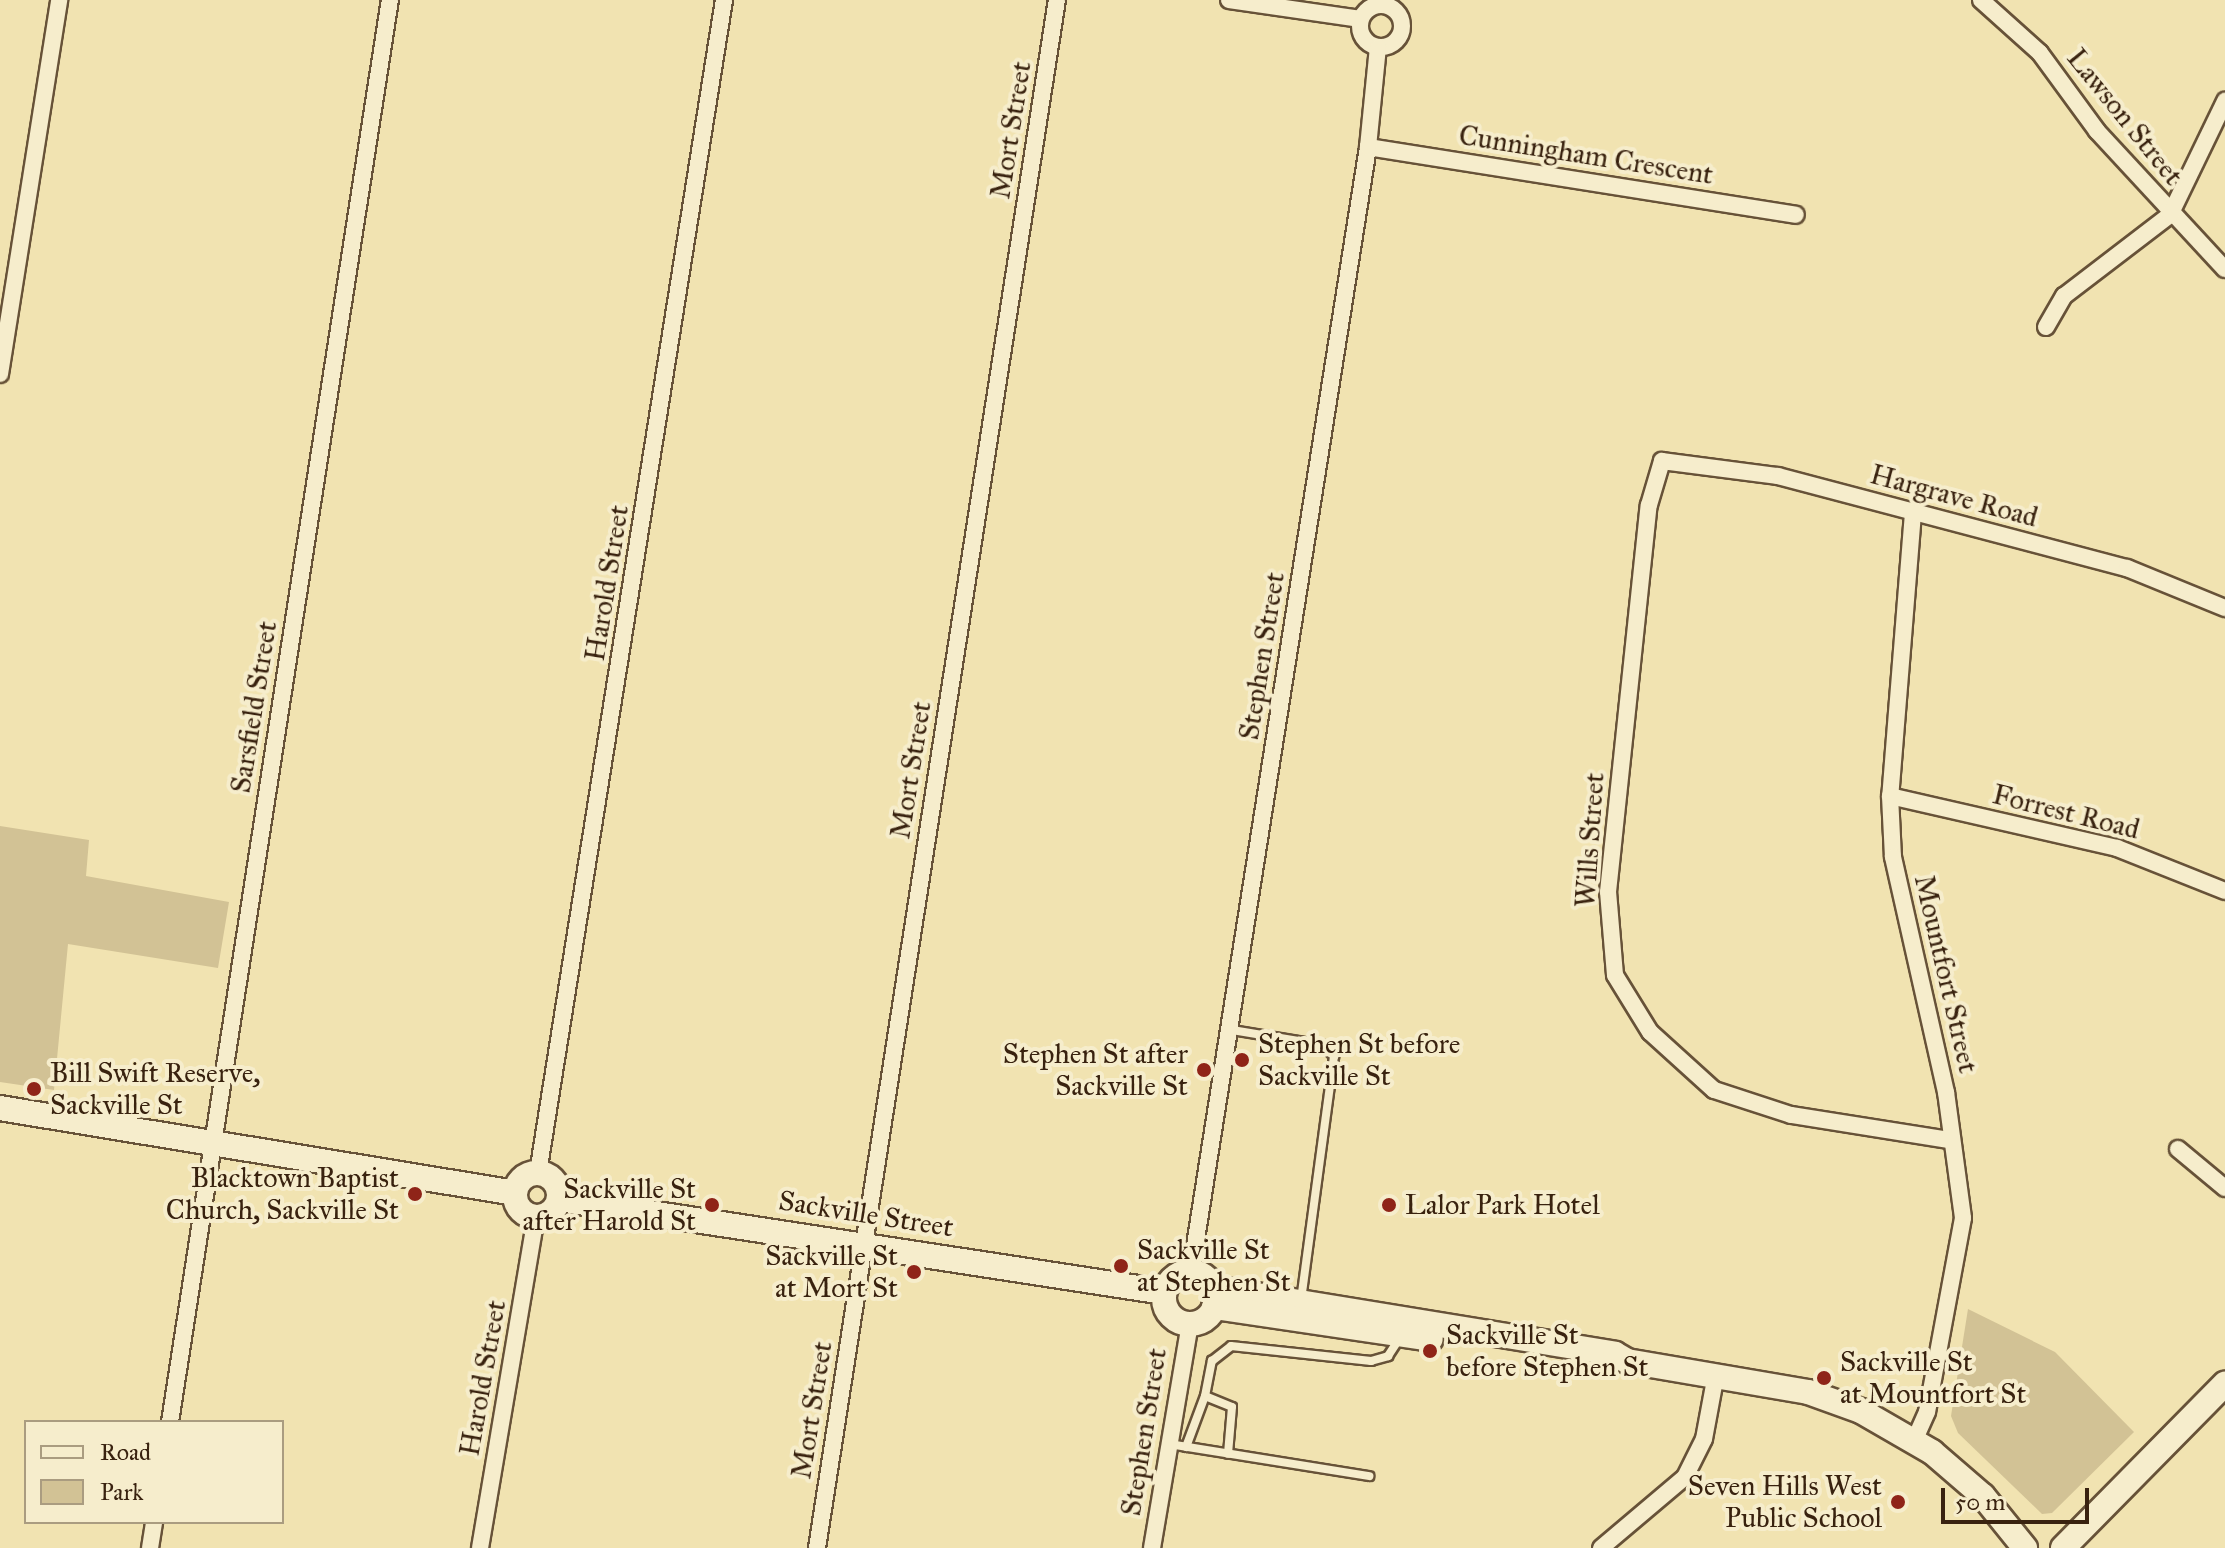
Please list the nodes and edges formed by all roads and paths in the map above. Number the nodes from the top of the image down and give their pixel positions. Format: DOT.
graph roads {
  1 [pos="59,0"];
  2 [pos="390,0"];
  3 [pos="724,0"];
  4 [pos="1057,0"];
  5 [pos="1229,0"];
  6 [pos="1981,0"];
  7 [pos="1386,3"];
  8 [pos="1361,19"];
  9 [pos="1378,47"];
  10 [pos="2225,101"];
  11 [pos="1368,147"];
  12 [pos="1796,215"];
  13 [pos="2170,215"];
  14 [pos="2225,269"];
  15 [pos="2046,327"];
  16 [pos="0,374"];
  17 [pos="1662,461"];
  18 [pos="1913,513"];
  19 [pos="2225,608"];
  20 [pos="1890,796"];
  21 [pos="2225,891"];
  22 [pos="1232,1030"];
  23 [pos="0,1108"];
  24 [pos="1949,1140"];
  25 [pos="213,1142"];
  26 [pos="2178,1149"];
  27 [pos="538,1173"];
  28 [pos="2225,1188"];
  29 [pos="515,1193"];
  30 [pos="559,1199"];
  31 [pos="536,1217"];
  32 [pos="864,1243"];
  33 [pos="1191,1271"];
  34 [pos="1164,1292"];
  35 [pos="1214,1298"];
  36 [pos="1300,1309"];
  37 [pos="1190,1324"];
  38 [pos="1401,1334"];
  39 [pos="1627,1361"];
  40 [pos="1716,1374"];
  41 [pos="2225,1384"];
  42 [pos="1205,1396"];
  43 [pos="170,1420"];
  44 [pos="1914,1441"];
  45 [pos="1168,1444"];
  46 [pos="1186,1447"];
  47 [pos="1228,1454"];
  48 [pos="1369,1476"];
  49 [pos="154,1524"];
  50 [pos="150,1548"];
  51 [pos="480,1548"];
  52 [pos="817,1548"];
  53 [pos="1152,1548"];
  54 [pos="1601,1548"];
  55 [pos="2025,1548"];
  56 [pos="2063,1548"];
  1 -- 16 [label="street"];
  2 -- 25 [label="street, Sarsfield Street"];
  3 -- 27 [label="street, Harold Street"];
  4 -- 32 [label="street, Mort Street"];
  5 -- 8 [label="street"];
  6 -- 13 [label="street, Lawson Street"];
  7 -- 8 [label="street"];
  7 -- 9 [label="street"];
  8 -- 9 [label="street"];
  9 -- 11 [label="street, Stephen Street"];
  10 -- 13 [label="street"];
  11 -- 12 [label="street, Cunningham Crescent"];
  11 -- 22 [label="street, Stephen Street"];
  13 -- 14 [label="street, Lawson Street"];
  13 -- 15 [label="street"];
  17 -- 18 [label="street, Hargrave Road"];
  17 -- 24 [label="street, Wills Street"];
  18 -- 19 [label="street, Hargrave Road"];
  18 -- 20 [label="street, Mountfort Street"];
  20 -- 21 [label="street, Forrest Road"];
  20 -- 24 [label="street, Mountfort Street"];
  22 -- 33 [label="street, Stephen Street"];
  22 -- 36 [label="lane"];
  23 -- 25 [label="street"];
  24 -- 44 [label="street, Mountfort Street"];
  25 -- 29 [label="street"];
  25 -- 43 [label="street, Sarsfield Street"];
  26 -- 28 [label="street"];
  27 -- 29 [label="street"];
  27 -- 30 [label="street"];
  29 -- 31 [label="street"];
  30 -- 31 [label="street"];
  30 -- 32 [label="street, Sackville Street"];
  31 -- 51 [label="street, Harold Street"];
  32 -- 34 [label="street, Sackville Street"];
  32 -- 52 [label="street, Mort Street"];
  33 -- 34 [label="street"];
  33 -- 35 [label="street"];
  34 -- 37 [label="street"];
  35 -- 36 [label="street"];
  35 -- 37 [label="street"];
  36 -- 38 [label="street"];
  36 -- 39 [label="street"];
  37 -- 45 [label="street, Stephen Street"];
  38 -- 39 [label="street"];
  38 -- 42 [label="lane"];
  39 -- 40 [label="street"];
  40 -- 44 [label="street"];
  40 -- 54 [label="street"];
  41 -- 56 [label="street"];
  42 -- 46 [label="lane"];
  42 -- 47 [label="lane"];
  44 -- 55 [label="street"];
  45 -- 46 [label="lane"];
  45 -- 53 [label="street, Stephen Street"];
  46 -- 47 [label="lane"];
  47 -- 48 [label="lane"];
  49 -- 50 [label="street"];
}
